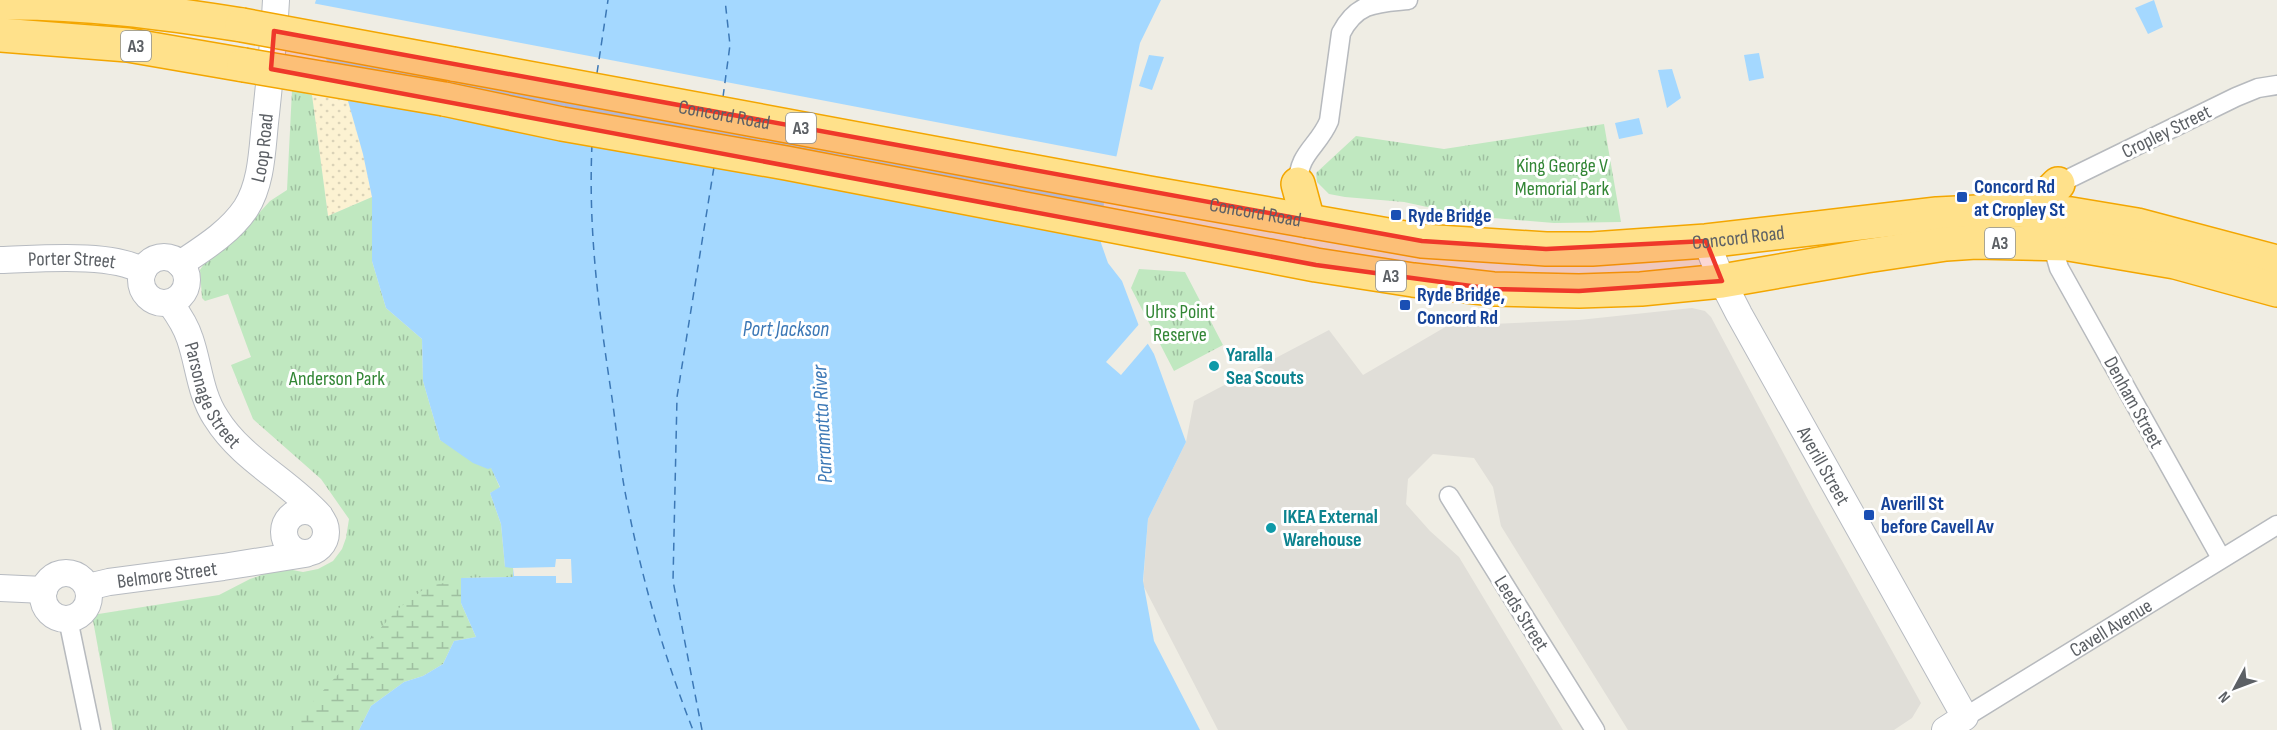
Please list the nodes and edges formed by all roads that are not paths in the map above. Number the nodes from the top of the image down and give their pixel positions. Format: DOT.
graph roads {
  1 [pos="276,0"];
  2 [pos="1408,0"];
  3 [pos="15,2"];
  4 [pos="172,8"];
  5 [pos="13,36"];
  6 [pos="0,56"];
  7 [pos="2277,85"];
  8 [pos="1298,184"];
  9 [pos="2058,184"];
  10 [pos="2031,211"];
  11 [pos="1308,221"];
  12 [pos="1706,242"];
  13 [pos="2052,244"];
  14 [pos="0,260"];
  15 [pos="2277,262"];
  16 [pos="180,264"];
  17 [pos="143,271"];
  18 [pos="1722,281"];
  19 [pos="2277,290"];
  20 [pos="170,303"];
  21 [pos="272,476"];
  22 [pos="1449,496"];
  23 [pos="320,516"];
  24 [pos="2277,525"];
  25 [pos="284,527"];
  26 [pos="305,554"];
  27 [pos="2221,558"];
  28 [pos="246,562"];
  29 [pos="88,587"];
  30 [pos="0,588"];
  31 [pos="44,590"];
  32 [pos="68,619"];
  33 [pos="1955,724"];
  34 [pos="91,730"];
  35 [pos="1595,730"];
  1 -- 16 [label="main road, Loop Road"];
  2 -- 8 [label="street"];
  3 -- 4 [label="highway, A3"];
  4 -- 11 [label="highway, Concord Road / A3, bridge"];
  5 -- 6 [label="highway"];
  5 -- 18 [label="highway, Concord Road / A3, bridge"];
  7 -- 9 [label="street, Cropley Street"];
  8 -- 11 [label="highway"];
  9 -- 10 [label="highway"];
  10 -- 12 [label="highway, Concord Road / A3"];
  10 -- 15 [label="highway, Concord Road / A3"];
  11 -- 12 [label="highway, Concord Road / A3"];
  12 -- 18 [label="main road, Averill Street"];
  13 -- 18 [label="highway, Concord Road / A3"];
  13 -- 19 [label="highway, Concord Road / A3"];
  13 -- 27 [label="street, Denham Street"];
  14 -- 17 [label="main road, Porter Street"];
  16 -- 17 [label="main road"];
  16 -- 20 [label="main road"];
  17 -- 20 [label="main road"];
  18 -- 33 [label="main road, Averill Street"];
  20 -- 21 [label="main road, Parsonage Street"];
  21 -- 23 [label="main road, Parsonage Street"];
  21 -- 25 [label="main road, Parsonage Street"];
  22 -- 35 [label="street, Leeds Street"];
  23 -- 25 [label="main road"];
  23 -- 26 [label="main road"];
  24 -- 27 [label="street, Cavell Avenue"];
  25 -- 26 [label="main road"];
  25 -- 28 [label="main road, Belmore Street"];
  26 -- 28 [label="main road, Belmore Street"];
  27 -- 33 [label="street, Cavell Avenue"];
  28 -- 29 [label="main road, Belmore Street"];
  29 -- 31 [label="main road"];
  29 -- 32 [label="main road"];
  30 -- 31 [label="main road"];
  31 -- 32 [label="main road"];
  32 -- 34 [label="street"];
}
